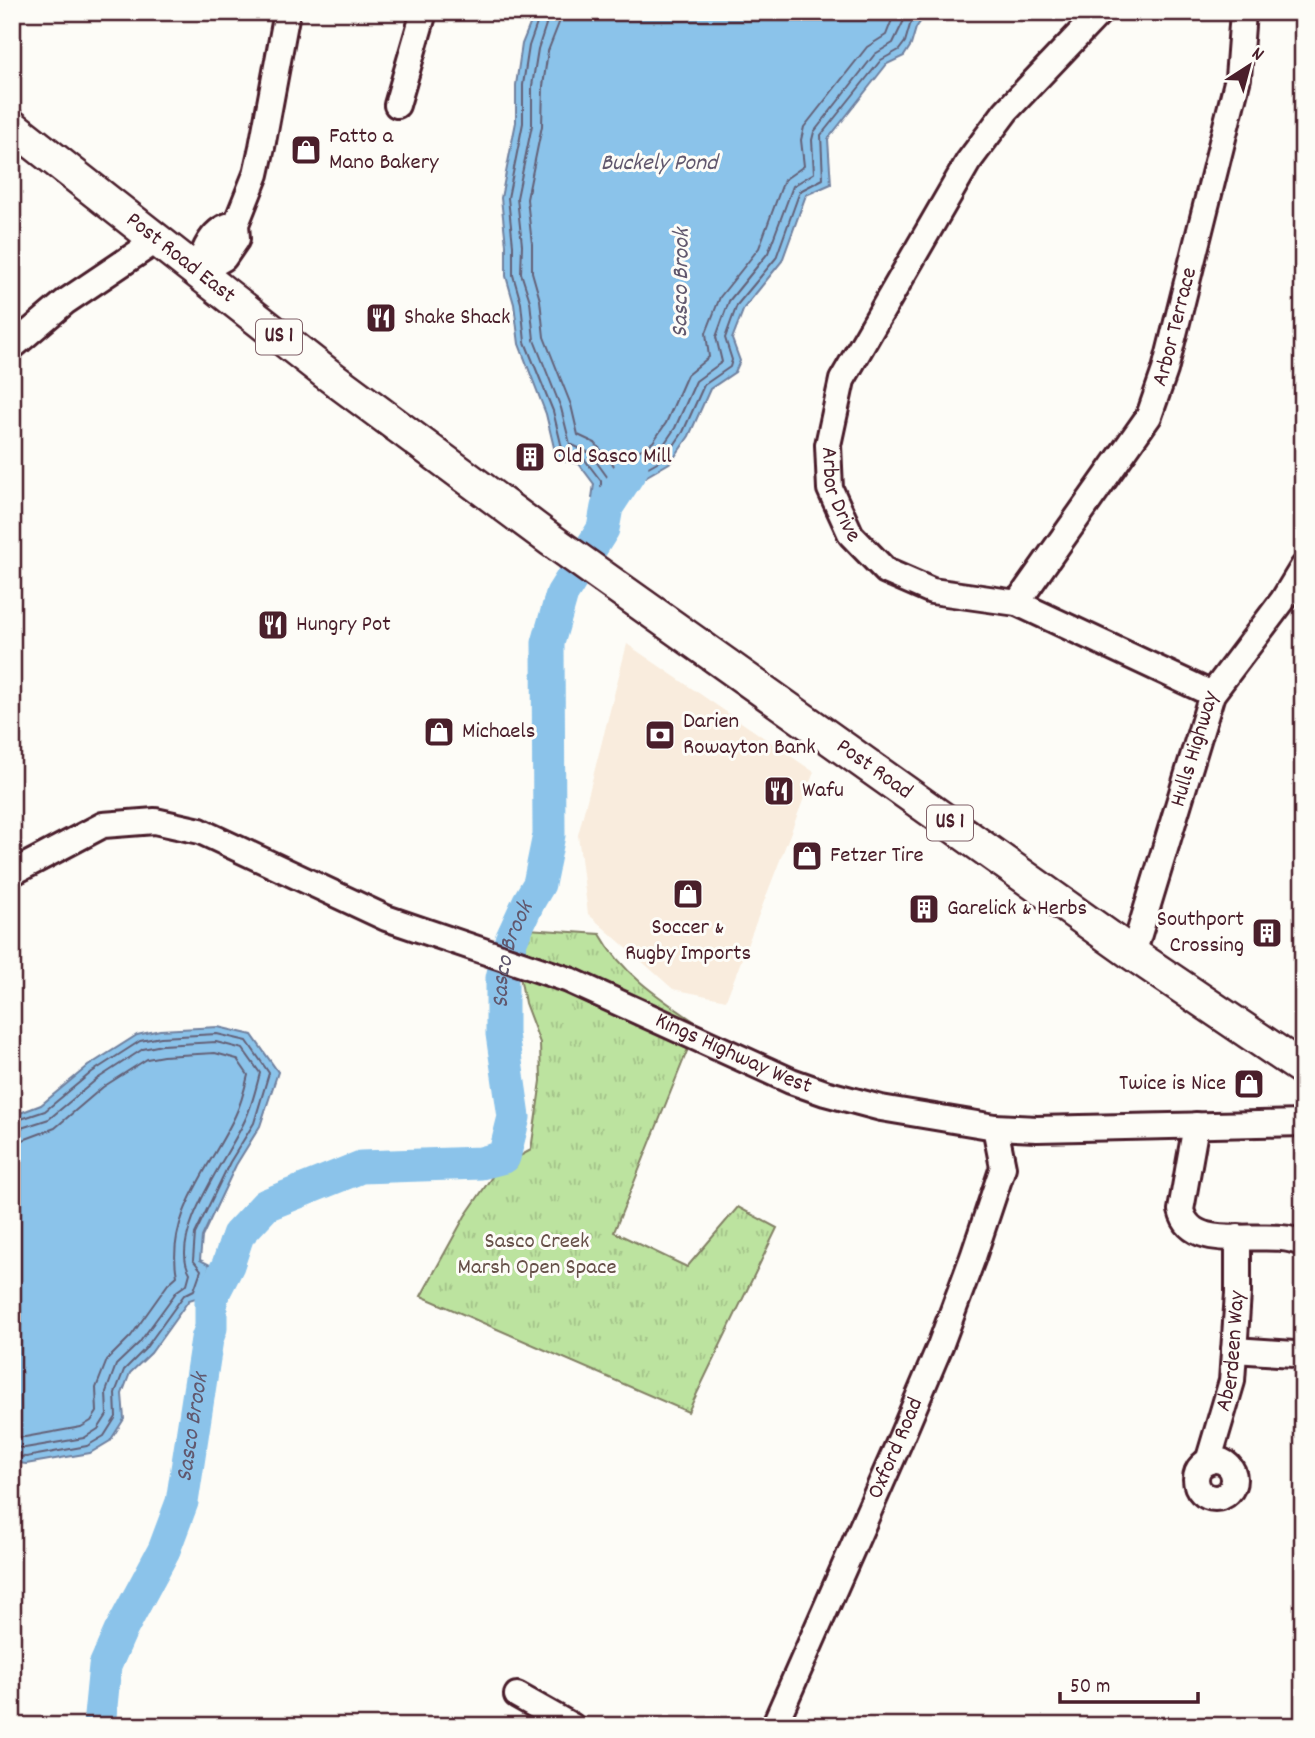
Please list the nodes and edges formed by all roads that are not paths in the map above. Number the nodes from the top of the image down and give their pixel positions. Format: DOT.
graph roads {
  1 [pos="287,12"];
  2 [pos="424,12"];
  3 [pos="1100,12"];
  4 [pos="1243,12"];
  5 [pos="397,105"];
  6 [pos="12,126"];
  7 [pos="157,240"];
  8 [pos="198,273"];
  9 [pos="12,347"];
  10 [pos="551,540"];
  11 [pos="1303,567"];
  12 [pos="1017,603"];
  13 [pos="1293,607"];
  14 [pos="1212,694"];
  15 [pos="12,873"];
  16 [pos="1133,954"];
  17 [pos="1303,1069"];
  18 [pos="1303,1123"];
  19 [pos="1196,1125"];
  20 [pos="995,1127"];
  21 [pos="1037,1129"];
  22 [pos="1003,1167"];
  23 [pos="1238,1237"];
  24 [pos="1303,1244"];
  25 [pos="1234,1350"];
  26 [pos="1303,1357"];
  27 [pos="1208,1462"];
  28 [pos="517,1695"];
  29 [pos="572,1726"];
  30 [pos="774,1726"];
  1 -- 8 [label="street"];
  2 -- 5 [label="street"];
  3 -- 12 [label="street, Arbor Drive"];
  4 -- 12 [label="street, Arbor Terrace"];
  6 -- 7 [label="main road, Post Road East / US 1"];
  7 -- 8 [label="main road, Post Road East / US 1"];
  7 -- 9 [label="street"];
  8 -- 10 [label="main road, Post Road East / US 1"];
  10 -- 16 [label="main road, Post Road / US 1"];
  11 -- 13 [label="street, Hulls Highway"];
  12 -- 14 [label="street, Arbor Drive"];
  13 -- 14 [label="street, Hulls Highway"];
  14 -- 16 [label="street, Hulls Highway"];
  15 -- 20 [label="street, Kings Highway West"];
  16 -- 17 [label="main road, Post Road / US 1"];
  18 -- 19 [label="street, Kings Highway West"];
  19 -- 21 [label="street, Kings Highway West"];
  19 -- 23 [label="street"];
  20 -- 21 [label="street, Kings Highway West"];
  20 -- 22 [label="street"];
  21 -- 22 [label="street, Oxford Road"];
  22 -- 30 [label="street, Oxford Road"];
  23 -- 24 [label="street"];
  23 -- 25 [label="street, Aberdeen Way"];
  25 -- 26 [label="street"];
  25 -- 27 [label="street, Aberdeen Way"];
  28 -- 29 [label="street"];
}
